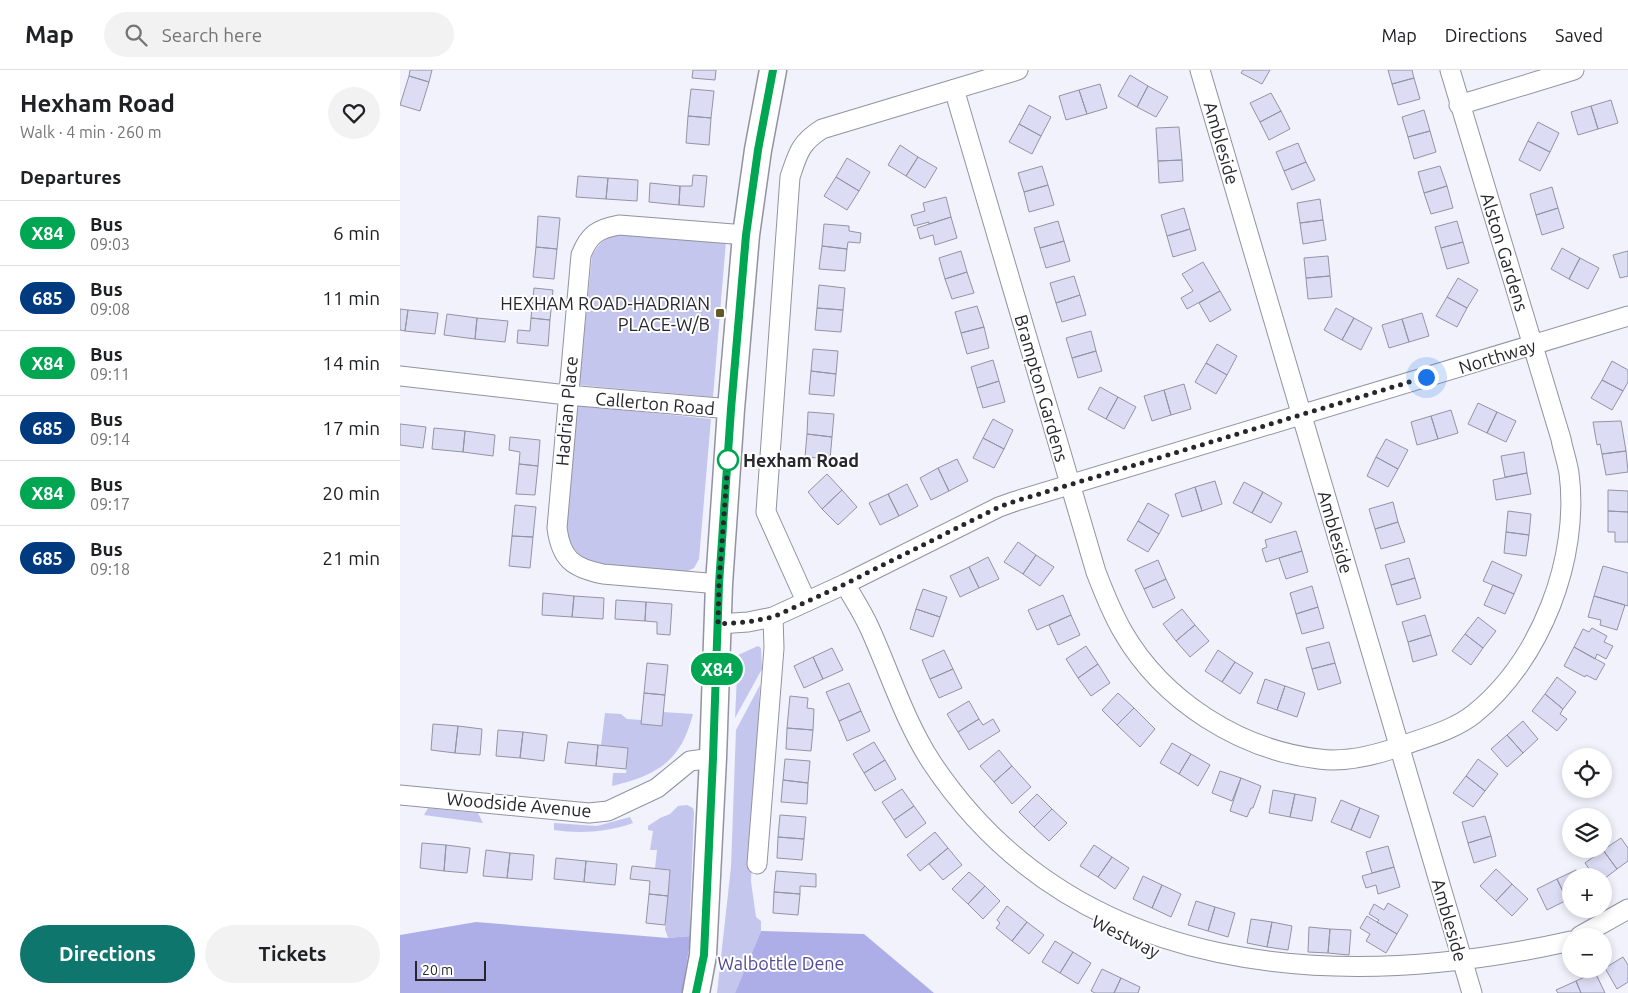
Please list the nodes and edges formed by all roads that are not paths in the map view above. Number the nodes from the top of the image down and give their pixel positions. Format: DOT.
graph roads {
  1 [pos="773,70"];
  2 [pos="1018,70"];
  3 [pos="1200,70"];
  4 [pos="1450,70"];
  5 [pos="1574,70"];
  6 [pos="954,89"];
  7 [pos="1460,105"];
  8 [pos="746,235"];
  9 [pos="1628,316"];
  10 [pos="1534,344"];
  11 [pos="400,376"];
  12 [pos="567,395"];
  13 [pos="731,409"];
  14 [pos="1301,414"];
  15 [pos="1071,484"];
  16 [pos="719,584"];
  17 [pos="845,584"];
  18 [pos="806,601"];
  19 [pos="773,617"];
  20 [pos="718,624"];
  21 [pos="1399,747"];
  22 [pos="713,758"];
  23 [pos="400,795"];
  24 [pos="757,864"];
  25 [pos="1628,909"];
  26 [pos="1594,928"];
  27 [pos="1562,944"];
  28 [pos="1161,954"];
  29 [pos="1463,983"];
  30 [pos="696,993"];
  1 -- 8 [label="main road"];
  2 -- 6 [label="street"];
  3 -- 14 [label="street, Ambleside"];
  4 -- 7 [label="street, Alston Gardens"];
  5 -- 7 [label="street"];
  6 -- 15 [label="street, Brampton Gardens"];
  6 -- 18 [label="street"];
  7 -- 10 [label="street, Alston Gardens"];
  8 -- 12 [label="street, Hadrian Place"];
  8 -- 13 [label="main road"];
  9 -- 10 [label="street, Northway"];
  10 -- 14 [label="street, Northway"];
  10 -- 21 [label="street, Alston Gardens"];
  11 -- 12 [label="street, Callerton Road"];
  12 -- 13 [label="street, Callerton Road"];
  12 -- 16 [label="street, Hadrian Place"];
  13 -- 16 [label="main road"];
  14 -- 15 [label="street, Northway"];
  14 -- 21 [label="street, Ambleside"];
  15 -- 17 [label="street, Northway"];
  15 -- 21 [label="street, Brampton Gardens"];
  16 -- 20 [label="main road"];
  17 -- 18 [label="street, Northway"];
  17 -- 28 [label="street, Westway"];
  18 -- 19 [label="street, Northway"];
  19 -- 20 [label="street, Northway"];
  19 -- 24 [label="street"];
  20 -- 22 [label="main road"];
  21 -- 29 [label="street, Ambleside"];
  22 -- 23 [label="street, Woodside Avenue"];
  22 -- 30 [label="main road"];
  25 -- 26 [label="street"];
  27 -- 29 [label="street"];
}
